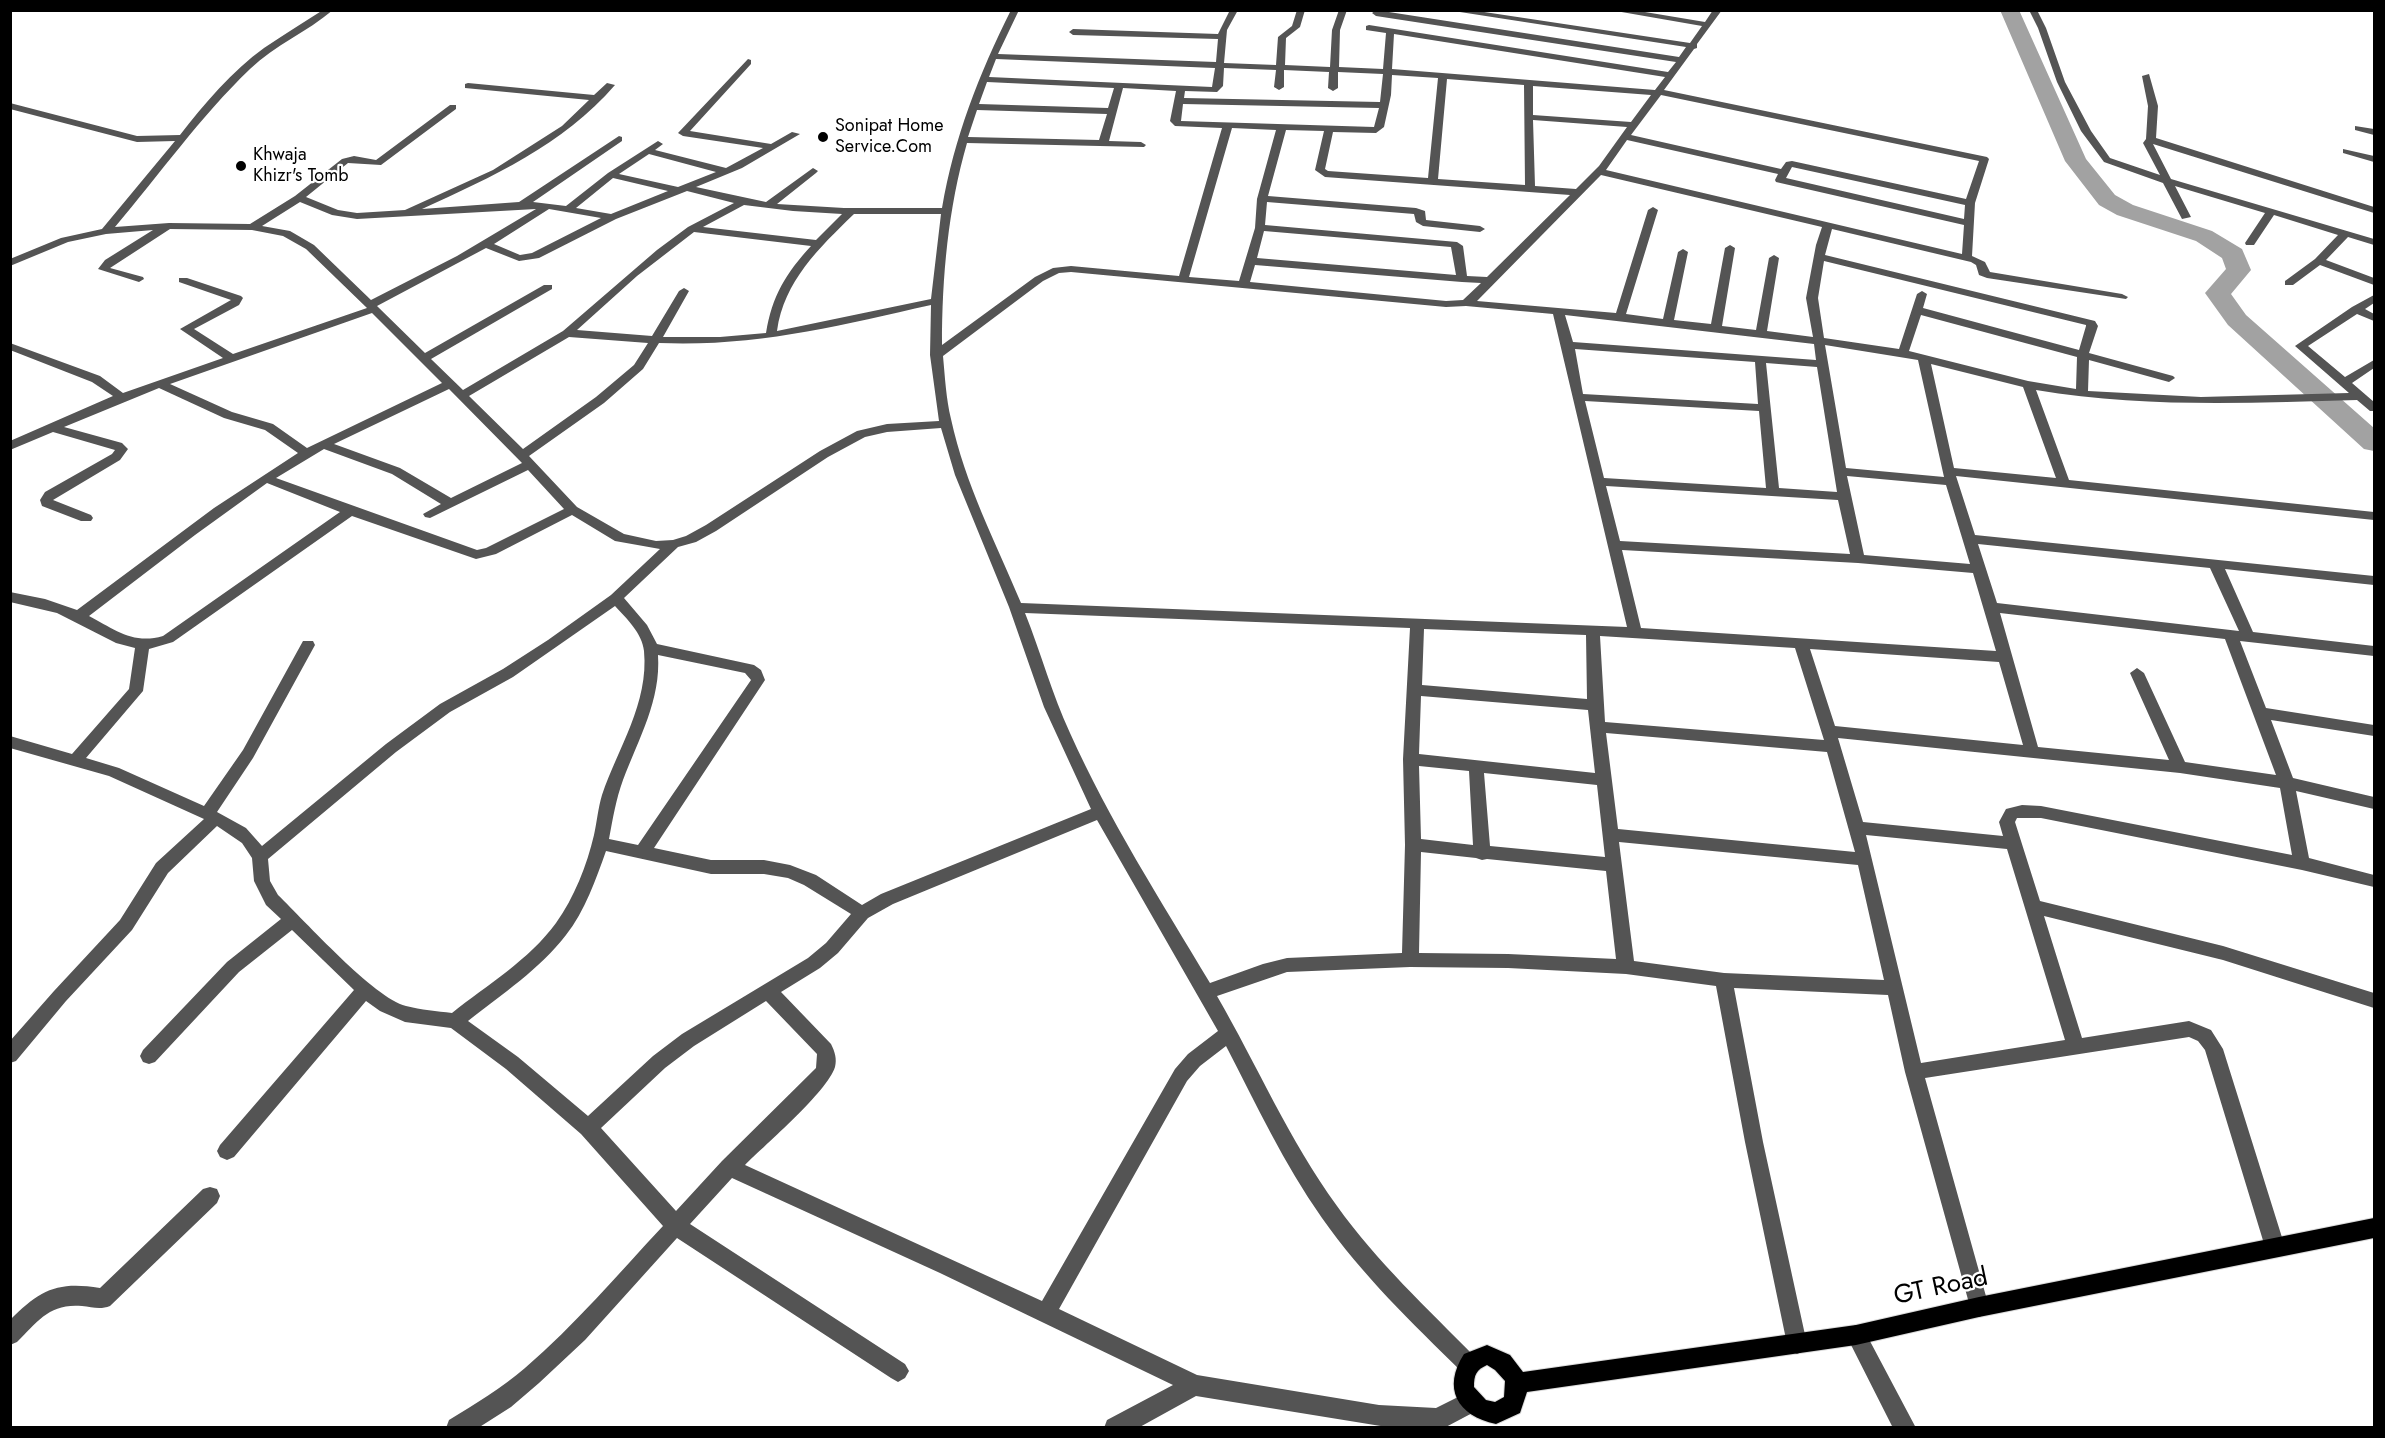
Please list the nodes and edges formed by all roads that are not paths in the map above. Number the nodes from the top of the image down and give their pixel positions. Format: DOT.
graph roads {
  1 [pos="329,10"];
  2 [pos="1015,10"];
  3 [pos="1234,10"];
  4 [pos="1301,10"];
  5 [pos="1343,10"];
  6 [pos="1451,10"];
  7 [pos="1614,10"];
  8 [pos="1718,10"];
  9 [pos="2033,10"];
  10 [pos="1376,13"];
  11 [pos="1709,25"];
  12 [pos="1369,28"];
  13 [pos="1390,31"];
  14 [pos="1073,32"];
  15 [pos="1222,37"];
  16 [pos="1694,46"];
  17 [pos="1096,47"];
  18 [pos="993,56"];
  19 [pos="1683,60"];
  20 [pos="748,62"];
  21 [pos="1219,65"];
  22 [pos="1278,68"];
  23 [pos="1334,70"];
  24 [pos="1387,72"];
  25 [pos="1672,75"];
  26 [pos="1443,76"];
  27 [pos="2146,76"];
  28 [pos="985,79"];
  29 [pos="1528,82"];
  30 [pos="610,85"];
  31 [pos="468,86"];
  32 [pos="1119,86"];
  33 [pos="1279,87"];
  34 [pos="1181,88"];
  35 [pos="1334,88"];
  36 [pos="1659,92"];
  37 [pos="597,98"];
  38 [pos="1179,100"];
  39 [pos="10,105"];
  40 [pos="1383,105"];
  41 [pos="453,107"];
  42 [pos="974,107"];
  43 [pos="1112,111"];
  44 [pos="1528,117"];
  45 [pos="1228,125"];
  46 [pos="1634,125"];
  47 [pos="1282,127"];
  48 [pos="1329,128"];
  49 [pos="2358,128"];
  50 [pos="2374,132"];
  51 [pos="795,134"];
  52 [pos="1625,137"];
  53 [pos="182,138"];
  54 [pos="619,139"];
  55 [pos="962,140"];
  56 [pos="2151,141"];
  57 [pos="658,144"];
  58 [pos="1103,144"];
  59 [pos="1141,145"];
  60 [pos="773,147"];
  61 [pos="647,151"];
  62 [pos="2346,151"];
  63 [pos="2374,159"];
  64 [pos="726,171"];
  65 [pos="813,171"];
  66 [pos="1598,171"];
  67 [pos="1785,173"];
  68 [pos="611,175"];
  69 [pos="2167,179"];
  70 [pos="1433,182"];
  71 [pos="681,189"];
  72 [pos="1530,189"];
  73 [pos="1577,192"];
  74 [pos="299,198"];
  75 [pos="1262,199"];
  76 [pos="742,202"];
  77 [pos="1970,203"];
  78 [pos="522,205"];
  79 [pos="770,205"];
  80 [pos="547,206"];
  81 [pos="567,210"];
  82 [pos="852,210"];
  83 [pos="1653,210"];
  84 [pos="2272,210"];
  85 [pos="2374,210"];
  86 [pos="946,211"];
  87 [pos="396,215"];
  88 [pos="612,217"];
  89 [pos="2186,217"];
  90 [pos="1970,223"];
  91 [pos="169,226"];
  92 [pos="1828,226"];
  93 [pos="252,227"];
  94 [pos="1260,228"];
  95 [pos="1480,229"];
  96 [pos="692,230"];
  97 [pos="106,231"];
  98 [pos="2346,233"];
  99 [pos="2374,242"];
  100 [pos="818,243"];
  101 [pos="2250,243"];
  102 [pos="488,244"];
  103 [pos="1730,248"];
  104 [pos="1683,252"];
  105 [pos="1819,257"];
  106 [pos="1774,258"];
  107 [pos="1967,259"];
  108 [pos="1251,261"];
  109 [pos="2319,261"];
  110 [pos="10,264"];
  111 [pos="139,279"];
  112 [pos="1183,279"];
  113 [pos="1462,279"];
  114 [pos="183,280"];
  115 [pos="1491,280"];
  116 [pos="2374,282"];
  117 [pos="1244,284"];
  118 [pos="2289,284"];
  119 [pos="548,287"];
  120 [pos="684,291"];
  121 [pos="1922,294"];
  122 [pos="2122,297"];
  123 [pos="2374,298"];
  124 [pos="935,301"];
  125 [pos="1466,303"];
  126 [pos="372,307"];
  127 [pos="2356,309"];
  128 [pos="1917,310"];
  129 [pos="1558,311"];
  130 [pos="1620,317"];
  131 [pos="2374,318"];
  132 [pos="1668,323"];
  133 [pos="1716,329"];
  134 [pos="567,333"];
  135 [pos="771,335"];
  136 [pos="1761,335"];
  137 [pos="656,339"];
  138 [pos="1818,340"];
  139 [pos="1568,345"];
  140 [pos="10,346"];
  141 [pos="1903,353"];
  142 [pos="936,355"];
  143 [pos="2083,355"];
  144 [pos="425,358"];
  145 [pos="1760,358"];
  146 [pos="232,359"];
  147 [pos="1924,360"];
  148 [pos="2374,363"];
  149 [pos="1823,364"];
  150 [pos="2169,378"];
  151 [pos="2345,383"];
  152 [pos="159,384"];
  153 [pos="450,384"];
  154 [pos="2028,386"];
  155 [pos="2082,394"];
  156 [pos="462,395"];
  157 [pos="2361,396"];
  158 [pos="122,397"];
  159 [pos="1578,397"];
  160 [pos="1766,408"];
  161 [pos="2374,408"];
  162 [pos="945,424"];
  163 [pos="50,427"];
  164 [pos="324,445"];
  165 [pos="10,446"];
  166 [pos="306,453"];
  167 [pos="526,459"];
  168 [pos="1840,471"];
  169 [pos="1950,477"];
  170 [pos="265,478"];
  171 [pos="1598,482"];
  172 [pos="2064,483"];
  173 [pos="1773,491"];
  174 [pos="1844,496"];
  175 [pos="449,503"];
  176 [pos="572,510"];
  177 [pos="350,511"];
  178 [pos="430,514"];
  179 [pos="2374,516"];
  180 [pos="86,518"];
  181 [pos="1968,539"];
  182 [pos="673,544"];
  183 [pos="1614,545"];
  184 [pos="1858,559"];
  185 [pos="2215,563"];
  186 [pos="1977,569"];
  187 [pos="2374,580"];
  188 [pos="10,597"];
  189 [pos="616,598"];
  190 [pos="1991,607"];
  191 [pos="1017,608"];
  192 [pos="79,616"];
  193 [pos="1417,625"];
  194 [pos="1593,631"];
  195 [pos="1635,633"];
  196 [pos="2231,636"];
  197 [pos="2249,638"];
  198 [pos="1801,643"];
  199 [pos="308,645"];
  200 [pos="142,646"];
  201 [pos="651,648"];
  202 [pos="2374,651"];
  203 [pos="2004,657"];
  204 [pos="2137,673"];
  205 [pos="1415,690"];
  206 [pos="1595,705"];
  207 [pos="2260,713"];
  208 [pos="1598,727"];
  209 [pos="2374,730"];
  210 [pos="1832,739"];
  211 [pos="10,742"];
  212 [pos="2032,751"];
  213 [pos="1411,759"];
  214 [pos="75,761"];
  215 [pos="2180,766"];
  216 [pos="1476,767"];
  217 [pos="1604,780"];
  218 [pos="2287,783"];
  219 [pos="2374,803"];
  220 [pos="1100,812"];
  221 [pos="212,816"];
  222 [pos="1856,828"];
  223 [pos="1611,835"];
  224 [pos="600,843"];
  225 [pos="2013,843"];
  226 [pos="1413,845"];
  227 [pos="643,851"];
  228 [pos="1482,854"];
  229 [pos="260,857"];
  230 [pos="1865,859"];
  231 [pos="2302,863"];
  232 [pos="1615,865"];
  233 [pos="2374,881"];
  234 [pos="2032,906"];
  235 [pos="862,913"];
  236 [pos="292,920"];
  237 [pos="1410,960"];
  238 [pos="1626,967"];
  239 [pos="1724,980"];
  240 [pos="1894,987"];
  241 [pos="365,990"];
  242 [pos="768,991"];
  243 [pos="1206,992"];
  244 [pos="2374,1000"];
  245 [pos="455,1021"];
  246 [pos="1228,1033"];
  247 [pos="2076,1046"];
  248 [pos="10,1055"];
  249 [pos="149,1056"];
  250 [pos="1914,1072"];
  251 [pos="588,1128"];
  252 [pos="227,1151"];
  253 [pos="729,1167"];
  254 [pos="210,1196"];
  255 [pos="676,1226"];
  256 [pos="2374,1228"];
  257 [pos="2276,1247"];
  258 [pos="1979,1306"];
  259 [pos="1046,1313"];
  260 [pos="10,1335"];
  261 [pos="1856,1335"];
  262 [pos="1797,1344"];
  263 [pos="1468,1364"];
  264 [pos="898,1371"];
  265 [pos="1517,1383"];
  266 [pos="1195,1385"];
  267 [pos="1470,1402"];
  268 [pos="1498,1420"];
  269 [pos="458,1428"];
  270 [pos="1114,1428"];
  271 [pos="1905,1428"];
  1 -- 53 [label="street"];
  2 -- 18 [label="street"];
  3 -- 15 [label="street"];
  4 -- 22 [label="street"];
  5 -- 23 [label="street"];
  6 -- 16 [label="street"];
  7 -- 11 [label="street"];
  8 -- 11 [label="street"];
  9 -- 69 [label="street"];
  10 -- 19 [label="street"];
  11 -- 16 [label="street"];
  12 -- 13 [label="street"];
  13 -- 24 [label="street"];
  13 -- 25 [label="street"];
  14 -- 17 [label="street"];
  15 -- 17 [label="street"];
  15 -- 21 [label="street"];
  16 -- 19 [label="street"];
  17 -- 18 [label="street"];
  17 -- 21 [label="street"];
  18 -- 28 [label="street"];
  19 -- 25 [label="street"];
  20 -- 60 [label="street"];
  21 -- 22 [label="street"];
  21 -- 34 [label="street"];
  22 -- 23 [label="street"];
  22 -- 33 [label="street"];
  23 -- 24 [label="street"];
  23 -- 35 [label="street"];
  24 -- 26 [label="street"];
  24 -- 40 [label="street"];
  25 -- 36 [label="street"];
  26 -- 29 [label="street"];
  26 -- 70 [label="street"];
  27 -- 56 [label="street"];
  28 -- 32 [label="street"];
  28 -- 42 [label="street"];
  29 -- 36 [label="street"];
  29 -- 44 [label="street"];
  30 -- 37 [label="street"];
  31 -- 37 [label="street"];
  32 -- 34 [label="street"];
  32 -- 43 [label="street"];
  34 -- 38 [label="street"];
  36 -- 46 [label="street"];
  36 -- 77 [label="street"];
  37 -- 87 [label="street"];
  38 -- 40 [label="street"];
  38 -- 45 [label="street"];
  39 -- 53 [label="street"];
  40 -- 48 [label="street"];
  41 -- 74 [label="street"];
  42 -- 43 [label="street"];
  42 -- 55 [label="street"];
  43 -- 58 [label="street"];
  44 -- 46 [label="street"];
  44 -- 72 [label="street"];
  45 -- 47 [label="street"];
  45 -- 112 [label="street"];
  46 -- 52 [label="street"];
  47 -- 48 [label="street"];
  47 -- 75 [label="street"];
  48 -- 70 [label="street"];
  49 -- 50 [label="street"];
  51 -- 60 [label="street"];
  52 -- 66 [label="street"];
  52 -- 67 [label="street"];
  53 -- 97 [label="street"];
  54 -- 78 [label="street"];
  55 -- 58 [label="street"];
  55 -- 86 [label="street"];
  56 -- 69 [label="street"];
  56 -- 85 [label="street"];
  57 -- 61 [label="street"];
  58 -- 59 [label="street"];
  60 -- 64 [label="street"];
  61 -- 64 [label="street"];
  61 -- 68 [label="street"];
  62 -- 63 [label="street"];
  64 -- 71 [label="street"];
  65 -- 79 [label="street"];
  66 -- 73 [label="street"];
  66 -- 92 [label="street"];
  67 -- 77 [label="street"];
  67 -- 90 [label="street"];
  68 -- 71 [label="street"];
  68 -- 81 [label="street"];
  69 -- 84 [label="street"];
  69 -- 89 [label="street"];
  70 -- 72 [label="street"];
  71 -- 76 [label="street"];
  71 -- 88 [label="street"];
  72 -- 73 [label="street"];
  73 -- 115 [label="street"];
  74 -- 87 [label="street"];
  74 -- 93 [label="street"];
  75 -- 94 [label="street"];
  75 -- 95 [label="street"];
  76 -- 79 [label="street"];
  76 -- 96 [label="street"];
  77 -- 90 [label="street"];
  78 -- 80 [label="street"];
  78 -- 87 [label="street"];
  79 -- 82 [label="street"];
  80 -- 81 [label="street"];
  80 -- 102 [label="street"];
  81 -- 88 [label="street"];
  82 -- 86 [label="street"];
  82 -- 100 [label="street"];
  83 -- 130 [label="street"];
  84 -- 98 [label="street"];
  84 -- 101 [label="street"];
  86 -- 124 [label="street"];
  88 -- 102 [label="street"];
  90 -- 107 [label="street"];
  91 -- 93 [label="street"];
  91 -- 97 [label="street"];
  91 -- 111 [label="street"];
  92 -- 105 [label="street"];
  92 -- 107 [label="street"];
  93 -- 126 [label="street"];
  94 -- 108 [label="street"];
  94 -- 113 [label="street"];
  96 -- 100 [label="street"];
  96 -- 134 [label="street"];
  97 -- 110 [label="street"];
  98 -- 99 [label="street"];
  98 -- 109 [label="street"];
  100 -- 135 [label="street"];
  102 -- 126 [label="street"];
  103 -- 133 [label="street"];
  104 -- 132 [label="street"];
  105 -- 138 [label="street"];
  105 -- 143 [label="street"];
  106 -- 136 [label="street"];
  107 -- 122 [label="street"];
  108 -- 113 [label="street"];
  108 -- 117 [label="street"];
  109 -- 116 [label="street"];
  109 -- 118 [label="street"];
  112 -- 117 [label="street"];
  112 -- 142 [label="street"];
  113 -- 115 [label="street"];
  114 -- 146 [label="street"];
  115 -- 125 [label="street"];
  117 -- 125 [label="street"];
  119 -- 144 [label="street"];
  120 -- 137 [label="street"];
  121 -- 128 [label="street"];
  123 -- 127 [label="street"];
  124 -- 135 [label="street"];
  124 -- 142 [label="street"];
  125 -- 129 [label="street"];
  126 -- 144 [label="street"];
  126 -- 146 [label="street"];
  127 -- 131 [label="street"];
  127 -- 151 [label="street"];
  128 -- 141 [label="street"];
  128 -- 143 [label="street"];
  129 -- 130 [label="street"];
  129 -- 139 [label="street"];
  130 -- 132 [label="street"];
  132 -- 133 [label="street"];
  133 -- 136 [label="street"];
  134 -- 137 [label="street"];
  134 -- 156 [label="street"];
  135 -- 137 [label="street"];
  136 -- 138 [label="street"];
  137 -- 167 [label="street"];
  138 -- 141 [label="street"];
  138 -- 149 [label="street"];
  139 -- 145 [label="street"];
  139 -- 159 [label="street"];
  140 -- 158 [label="street"];
  141 -- 147 [label="street"];
  142 -- 162 [label="street"];
  143 -- 150 [label="street"];
  143 -- 155 [label="street"];
  144 -- 153 [label="street"];
  145 -- 149 [label="street"];
  145 -- 160 [label="street"];
  146 -- 152 [label="street"];
  147 -- 154 [label="street"];
  147 -- 169 [label="street"];
  148 -- 151 [label="street"];
  149 -- 168 [label="street"];
  151 -- 157 [label="street"];
  152 -- 158 [label="street"];
  152 -- 166 [label="street"];
  153 -- 156 [label="street"];
  153 -- 164 [label="street"];
  154 -- 155 [label="street"];
  154 -- 172 [label="street"];
  155 -- 157 [label="street"];
  156 -- 167 [label="street"];
  157 -- 161 [label="street"];
  158 -- 163 [label="street"];
  159 -- 160 [label="street"];
  159 -- 171 [label="street"];
  160 -- 173 [label="street"];
  162 -- 182 [label="street"];
  162 -- 191 [label="street"];
  163 -- 165 [label="street"];
  163 -- 180 [label="street"];
  164 -- 166 [label="street"];
  164 -- 175 [label="street"];
  166 -- 170 [label="street"];
  167 -- 175 [label="street"];
  167 -- 176 [label="street"];
  168 -- 169 [label="street"];
  168 -- 174 [label="street"];
  169 -- 172 [label="street"];
  169 -- 181 [label="street"];
  170 -- 177 [label="street"];
  170 -- 192 [label="street"];
  171 -- 173 [label="street"];
  171 -- 183 [label="street"];
  172 -- 179 [label="street"];
  173 -- 174 [label="street"];
  174 -- 184 [label="street"];
  175 -- 178 [label="street"];
  176 -- 177 [label="street"];
  176 -- 182 [label="street"];
  177 -- 200 [label="street"];
  181 -- 185 [label="street"];
  181 -- 186 [label="street"];
  182 -- 189 [label="street"];
  183 -- 184 [label="street"];
  183 -- 195 [label="street"];
  184 -- 186 [label="street"];
  185 -- 187 [label="street"];
  185 -- 197 [label="street"];
  186 -- 190 [label="street"];
  188 -- 192 [label="street"];
  189 -- 201 [label="street"];
  189 -- 229 [label="street"];
  190 -- 196 [label="street"];
  190 -- 203 [label="street"];
  191 -- 193 [label="street"];
  191 -- 220 [label="street"];
  192 -- 200 [label="street"];
  193 -- 194 [label="street"];
  193 -- 205 [label="street"];
  194 -- 195 [label="street"];
  194 -- 206 [label="street"];
  195 -- 198 [label="street"];
  196 -- 197 [label="street"];
  196 -- 207 [label="street"];
  197 -- 202 [label="street"];
  198 -- 203 [label="street"];
  198 -- 210 [label="street"];
  199 -- 221 [label="street"];
  200 -- 214 [label="street"];
  201 -- 224 [label="street"];
  201 -- 227 [label="street"];
  203 -- 212 [label="street"];
  204 -- 215 [label="street"];
  205 -- 206 [label="street"];
  205 -- 213 [label="street"];
  206 -- 208 [label="street"];
  207 -- 209 [label="street"];
  207 -- 218 [label="street"];
  208 -- 210 [label="street"];
  208 -- 217 [label="street"];
  210 -- 212 [label="street"];
  210 -- 222 [label="street"];
  211 -- 214 [label="street"];
  212 -- 215 [label="street"];
  213 -- 216 [label="street"];
  213 -- 226 [label="street"];
  214 -- 221 [label="street"];
  215 -- 218 [label="street"];
  216 -- 217 [label="street"];
  216 -- 228 [label="street"];
  217 -- 223 [label="street"];
  218 -- 219 [label="street"];
  218 -- 231 [label="street"];
  220 -- 235 [label="street"];
  220 -- 243 [label="street"];
  221 -- 229 [label="street"];
  221 -- 248 [label="street"];
  222 -- 225 [label="street"];
  222 -- 230 [label="street"];
  223 -- 230 [label="street"];
  223 -- 232 [label="street"];
  224 -- 227 [label="street"];
  224 -- 245 [label="street"];
  225 -- 231 [label="street"];
  225 -- 234 [label="street"];
  226 -- 228 [label="street"];
  226 -- 237 [label="street"];
  227 -- 235 [label="street"];
  228 -- 232 [label="street"];
  229 -- 236 [label="street"];
  230 -- 240 [label="street"];
  231 -- 233 [label="street"];
  232 -- 238 [label="street"];
  234 -- 244 [label="street"];
  234 -- 247 [label="street"];
  235 -- 242 [label="street"];
  236 -- 241 [label="street"];
  236 -- 249 [label="street"];
  237 -- 238 [label="street"];
  237 -- 243 [label="street"];
  238 -- 239 [label="street"];
  239 -- 240 [label="street"];
  239 -- 262 [label="street"];
  240 -- 250 [label="street"];
  241 -- 245 [label="street"];
  241 -- 252 [label="street"];
  242 -- 251 [label="street"];
  242 -- 253 [label="street"];
  243 -- 246 [label="street"];
  245 -- 251 [label="street"];
  246 -- 259 [label="street"];
  246 -- 263 [label="street"];
  247 -- 250 [label="street"];
  247 -- 257 [label="street"];
  250 -- 258 [label="street"];
  251 -- 255 [label="street"];
  253 -- 255 [label="street"];
  253 -- 259 [label="street"];
  254 -- 260 [label="street"];
  255 -- 264 [label="street"];
  255 -- 269 [label="street"];
  256 -- 257 [label="main road, GT Road"];
  257 -- 258 [label="main road, GT Road"];
  258 -- 261 [label="main road, GT Road"];
  259 -- 266 [label="street"];
  261 -- 262 [label="main road, GT Road"];
  261 -- 271 [label="street"];
  262 -- 265 [label="main road, GT Road"];
  263 -- 265 [label="main road"];
  263 -- 267 [label="main road"];
  265 -- 268 [label="main road"];
  266 -- 267 [label="street"];
  266 -- 270 [label="street"];
  267 -- 268 [label="main road"];
}
